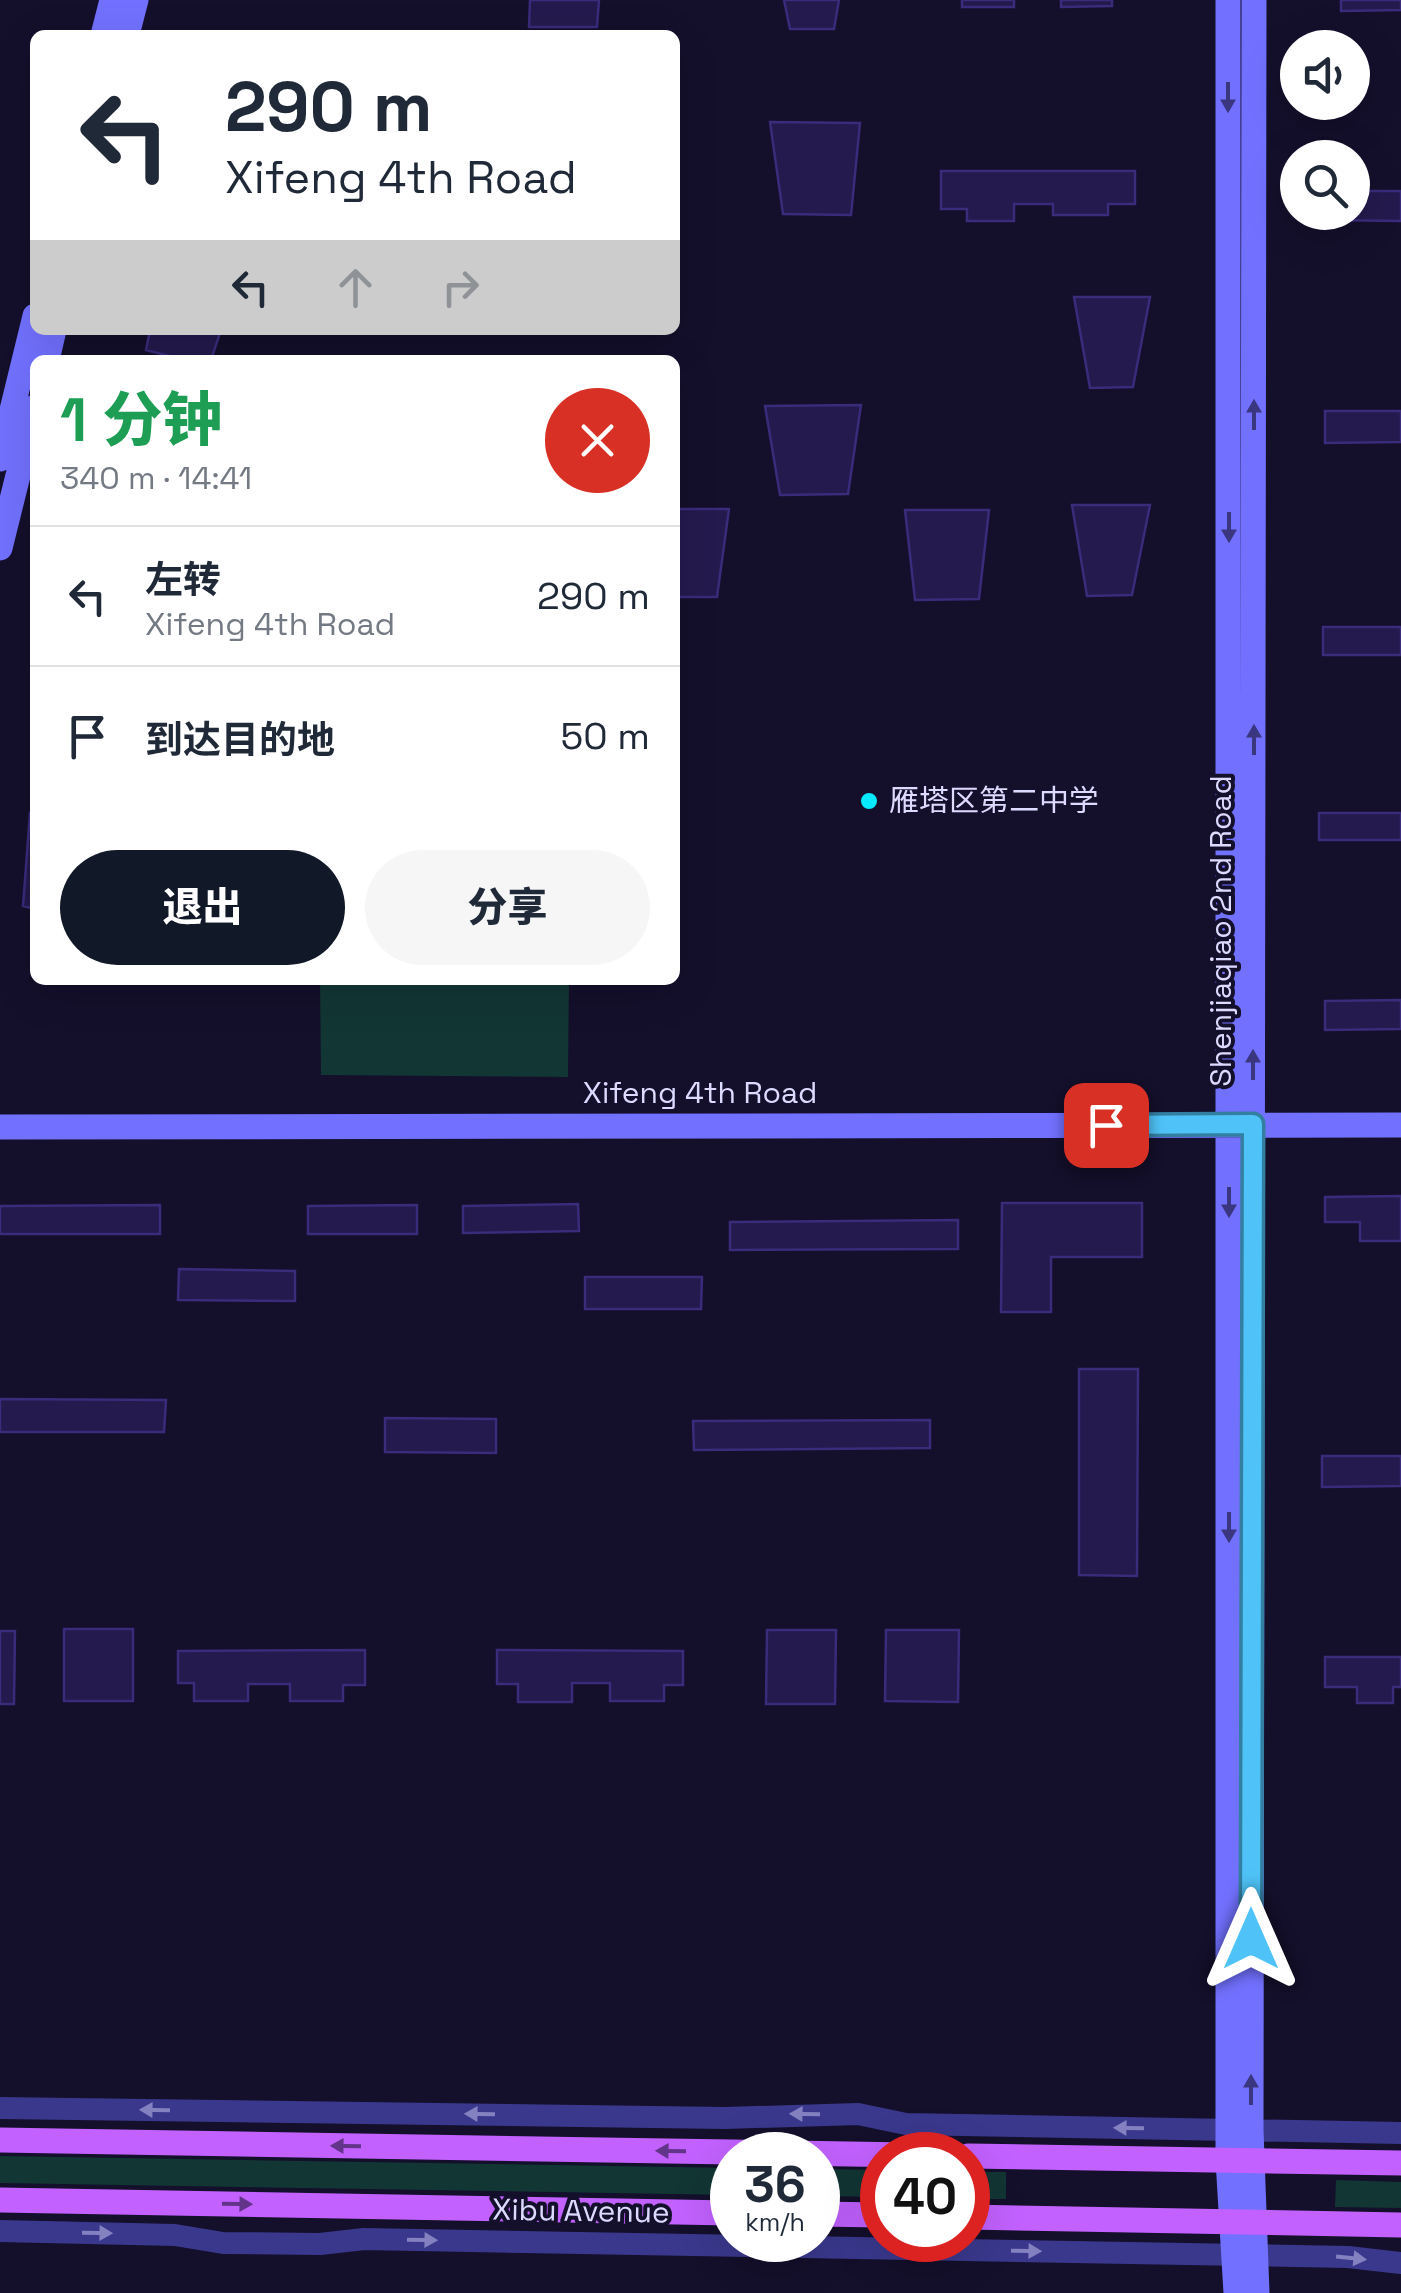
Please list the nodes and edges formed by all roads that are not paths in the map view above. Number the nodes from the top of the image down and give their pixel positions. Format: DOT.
graph roads {
  1 [pos="112,0"];
  2 [pos="136,0"];
  3 [pos="1228,0"];
  4 [pos="1254,0"];
  5 [pos="105,30"];
  6 [pos="128,30"];
  7 [pos="30,335"];
  8 [pos="30,427"];
  9 [pos="0,459"];
  10 [pos="0,548"];
  11 [pos="1241,1124"];
  12 [pos="1401,1125"];
  13 [pos="0,1127"];
  14 [pos="0,2108"];
  15 [pos="1240,2130"];
  16 [pos="1401,2133"];
  17 [pos="0,2140"];
  18 [pos="860,2154"];
  19 [pos="990,2156"];
  20 [pos="1240,2160"];
  21 [pos="1401,2164"];
  22 [pos="0,2200"];
  23 [pos="710,2213"];
  24 [pos="990,2217"];
  25 [pos="1243,2222"];
  26 [pos="1401,2225"];
  27 [pos="0,2231"];
  28 [pos="1245,2255"];
  29 [pos="1401,2263"];
  30 [pos="1236,2293"];
  31 [pos="1257,2293"];
  1 -- 5 [label="street"];
  2 -- 6 [label="street"];
  3 -- 11 [label="street, Shenjiaqiao 2nd Road, one-way"];
  11 -- 4 [label="street, Shenjiaqiao 2nd Road, one-way"];
  7 -- 9 [label="street"];
  8 -- 10 [label="street"];
  11 -- 12 [label="street, Xifeng 4th Road"];
  11 -- 13 [label="street, Xifeng 4th Road"];
  11 -- 15 [label="street, Shenjiaqiao 2nd Road"];
  15 -- 14 [label="street, one-way"];
  15 -- 16 [label="street"];
  15 -- 20 [label="street, Shenjiaqiao 2nd Road"];
  18 -- 17 [label="main road, Xibu Avenue, one-way"];
  19 -- 20 [label="main road"];
  20 -- 21 [label="main road"];
  20 -- 25 [label="street, Shenjiaqiao 2nd Road"];
  22 -- 23 [label="main road, Xibu Avenue, one-way"];
  24 -- 25 [label="main road"];
  25 -- 26 [label="main road"];
  25 -- 28 [label="street, Shenjiaqiao 2nd Road"];
  27 -- 28 [label="street, Xibu Avenue, one-way"];
  28 -- 29 [label="street, Xibu Avenue, one-way"];
  28 -- 30 [label="street"];
  28 -- 31 [label="street"];
}
